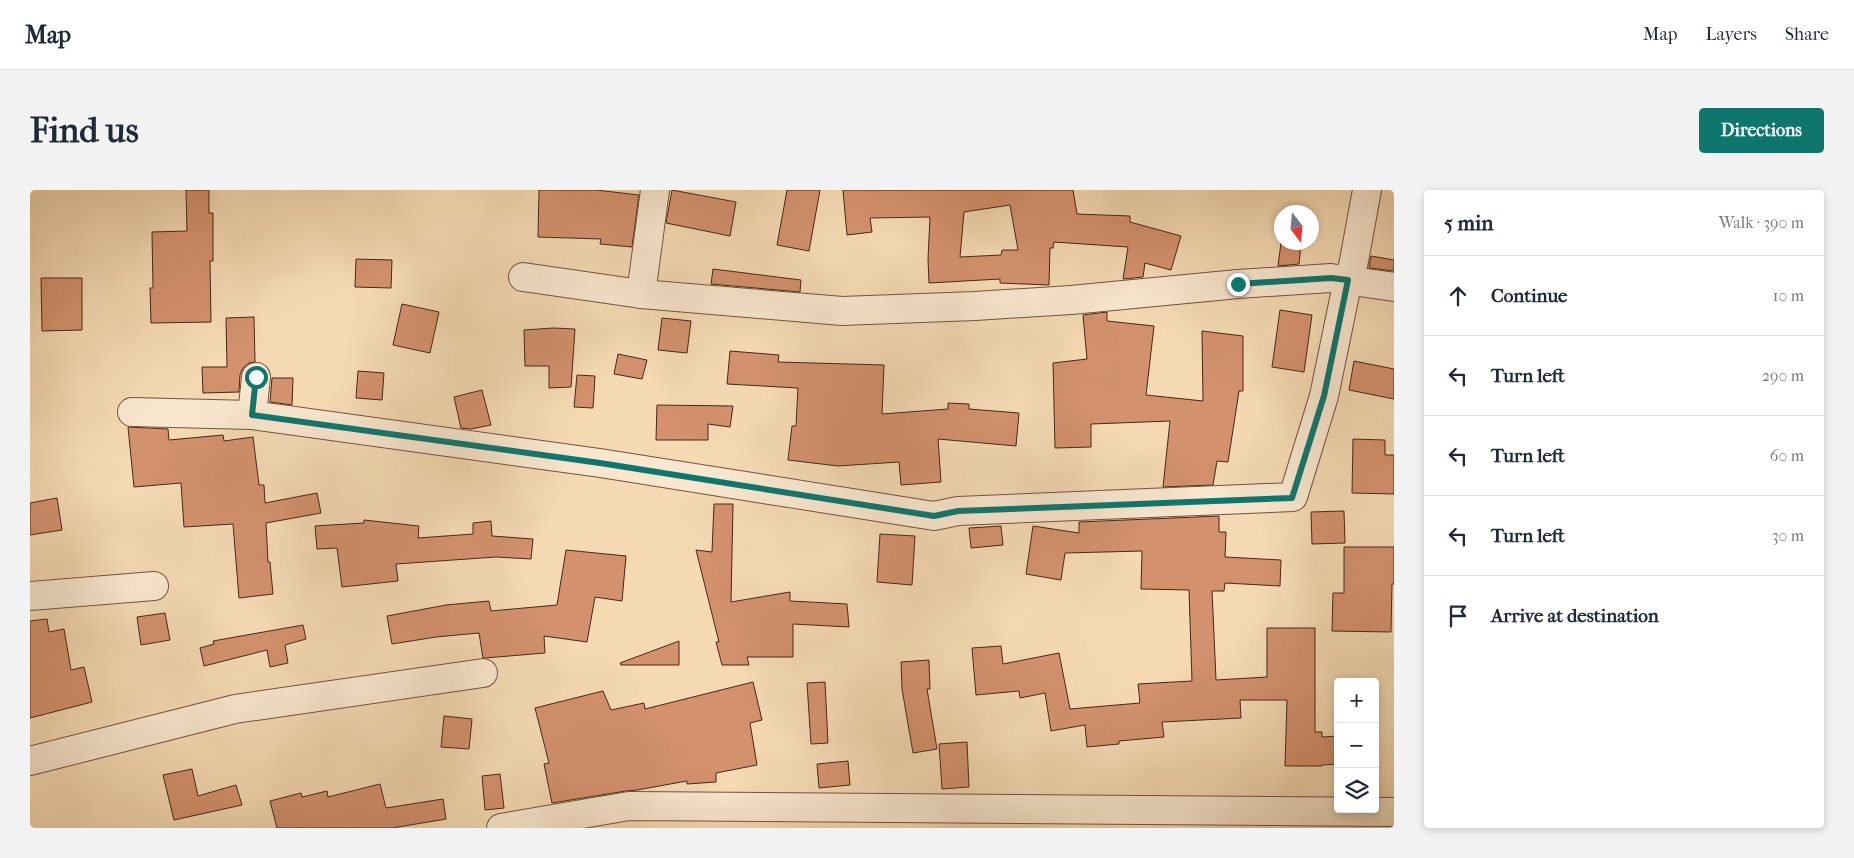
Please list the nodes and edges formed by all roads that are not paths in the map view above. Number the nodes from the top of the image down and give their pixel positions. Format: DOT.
graph roads {
  1 [pos="655,190"];
  2 [pos="1367,190"];
  3 [pos="522,277"];
  4 [pos="1348,280"];
  5 [pos="1394,286"];
  6 [pos="641,294"];
  7 [pos="256,377"];
  8 [pos="132,412"];
  9 [pos="252,415"];
  10 [pos="154,586"];
  11 [pos="30,596"];
  12 [pos="483,673"];
  13 [pos="30,761"];
  14 [pos="1394,812"];
  15 [pos="501,828"];
  1 -- 6 [label="street"];
  2 -- 4 [label="street"];
  3 -- 6 [label="street"];
  4 -- 5 [label="street"];
  4 -- 6 [label="street"];
  4 -- 9 [label="street"];
  7 -- 9 [label="street"];
  8 -- 9 [label="street"];
  10 -- 11 [label="street"];
  12 -- 13 [label="street"];
  14 -- 15 [label="street"];
}
